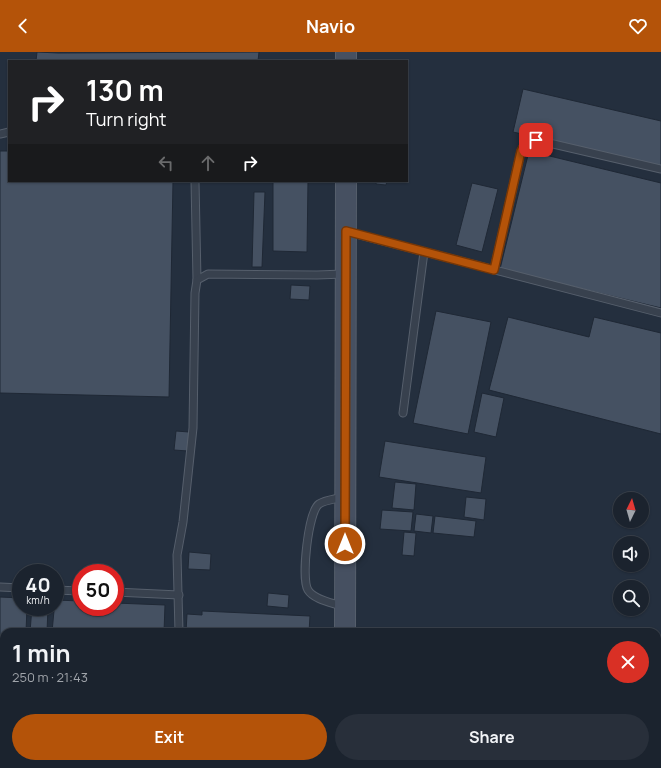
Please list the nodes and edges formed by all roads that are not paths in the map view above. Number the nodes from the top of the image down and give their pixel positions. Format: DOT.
graph roads {
  1 [pos="661,169"];
  2 [pos="195,182"];
  3 [pos="346,182"];
  4 [pos="346,231"];
  5 [pos="424,252"];
  6 [pos="494,270"];
  7 [pos="346,274"];
  8 [pos="197,280"];
  9 [pos="661,313"];
  10 [pos="403,413"];
  11 [pos="345,496"];
  12 [pos="0,587"];
  13 [pos="12,588"];
  14 [pos="124,592"];
  15 [pos="179,595"];
  16 [pos="345,607"];
  17 [pos="179,628"];
  18 [pos="345,628"];
  1 -- 6 [label="lane"];
  2 -- 8 [label="lane"];
  3 -- 4 [label="main road"];
  4 -- 5 [label="lane"];
  4 -- 7 [label="main road"];
  5 -- 6 [label="lane"];
  5 -- 10 [label="lane"];
  6 -- 9 [label="lane"];
  7 -- 8 [label="lane"];
  7 -- 11 [label="main road"];
  8 -- 15 [label="lane"];
  11 -- 16 [label="main road"];
  11 -- 16 [label="lane"];
  12 -- 13 [label="lane"];
  14 -- 15 [label="lane"];
  15 -- 17 [label="lane"];
  16 -- 18 [label="main road"];
}
